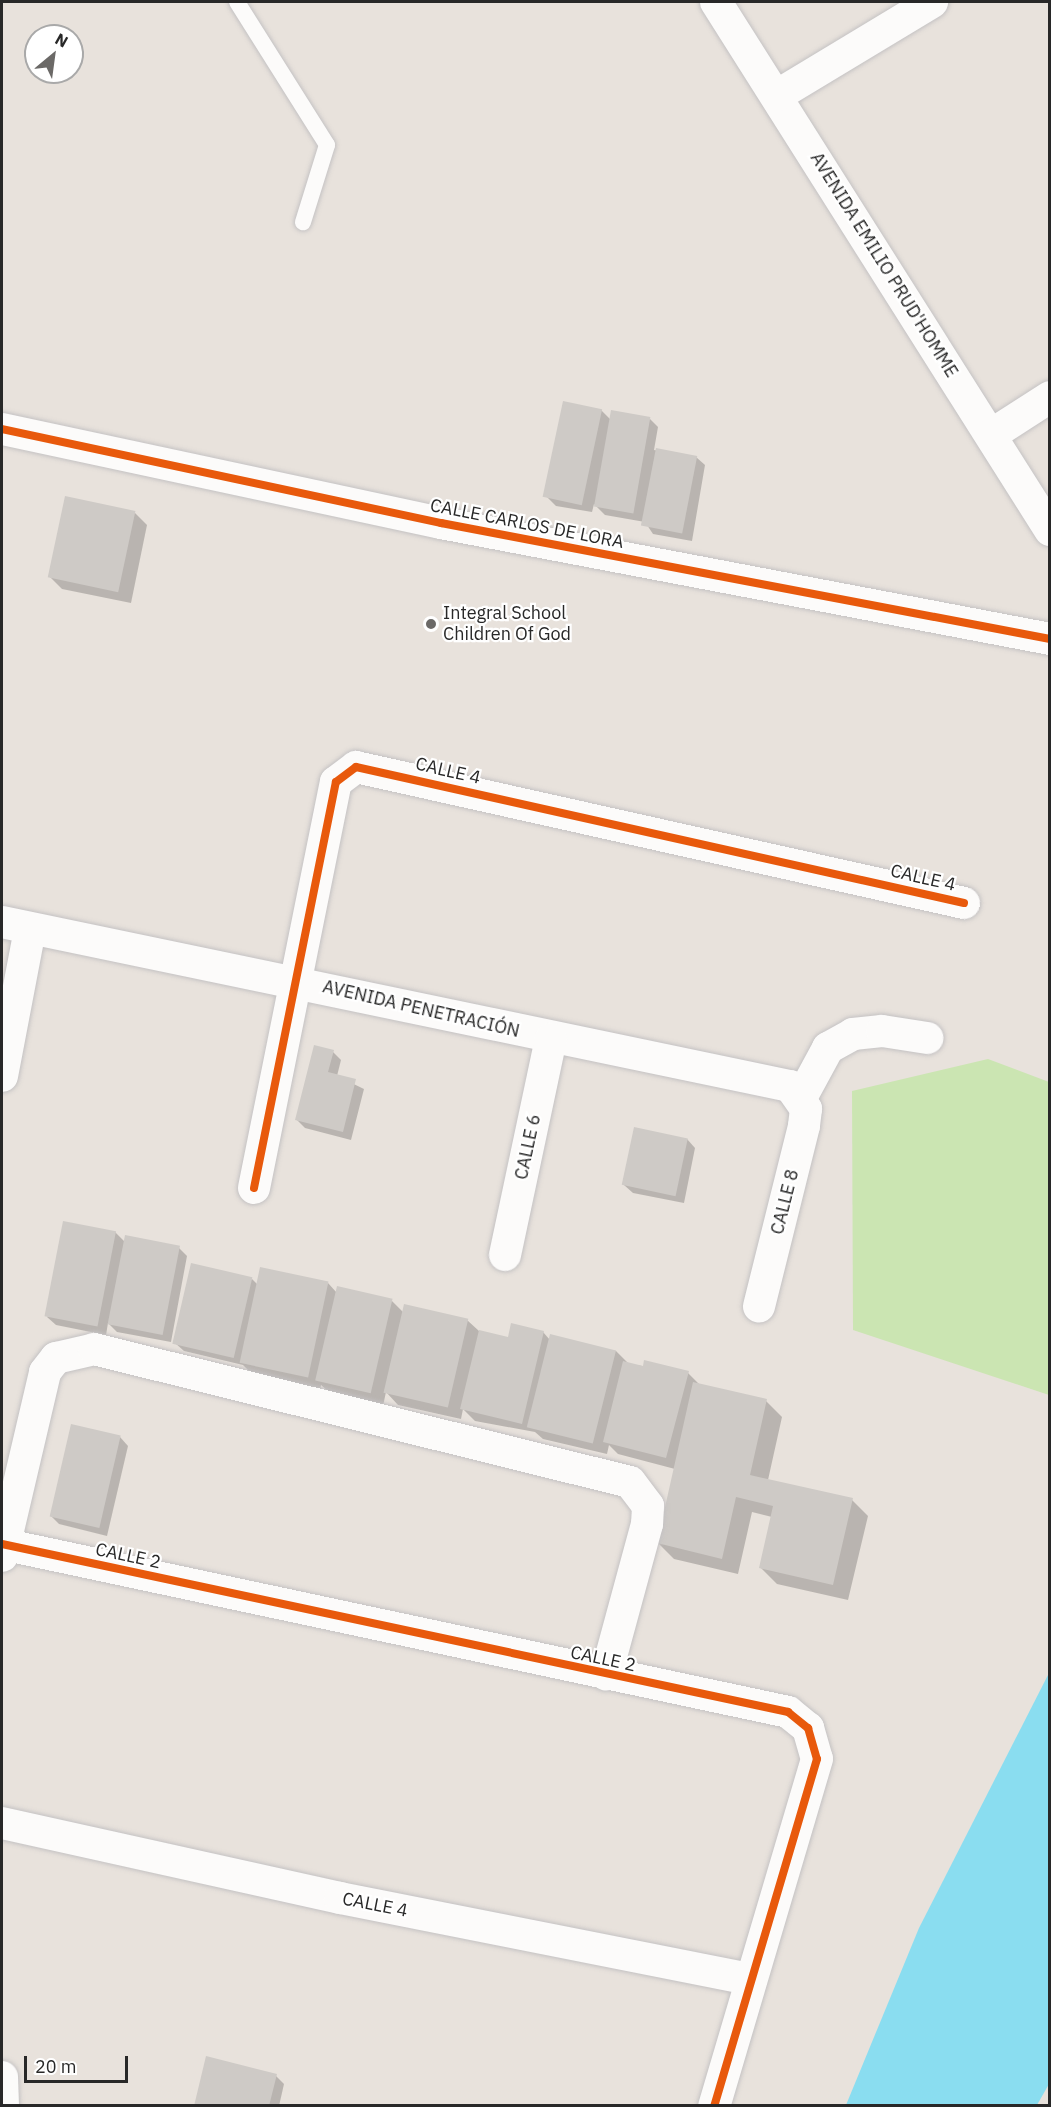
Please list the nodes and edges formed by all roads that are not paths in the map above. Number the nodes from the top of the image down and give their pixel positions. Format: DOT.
graph roads {
  1 [pos="237,2"];
  2 [pos="717,2"];
  3 [pos="932,2"];
  4 [pos="778,95"];
  5 [pos="303,222"];
  6 [pos="1050,397"];
  7 [pos="2,429"];
  8 [pos="991,435"];
  9 [pos="1050,530"];
  10 [pos="1050,639"];
  11 [pos="964,903"];
  12 [pos="16,926"];
  13 [pos="293,981"];
  14 [pos="927,1038"];
  15 [pos="551,1039"];
  16 [pos="2,1076"];
  17 [pos="801,1098"];
  18 [pos="254,1188"];
  19 [pos="505,1255"];
  20 [pos="759,1306"];
  21 [pos="2,1548"];
  22 [pos="606,1675"];
  23 [pos="2,1823"];
  24 [pos="750,1979"];
  25 [pos="2,2078"];
  26 [pos="3,2106"];
  27 [pos="714,2106"];
  1 -- 5 [label="lane"];
  2 -- 4 [label="street, AVENIDA EMILIO PRUD'HOMME"];
  3 -- 4 [label="street"];
  4 -- 8 [label="street, AVENIDA EMILIO PRUD'HOMME"];
  6 -- 8 [label="street"];
  7 -- 10 [label="street, CALLE CARLOS DE LORA"];
  8 -- 9 [label="street, AVENIDA EMILIO PRUD'HOMME"];
  11 -- 13 [label="street, CALLE 4"];
  12 -- 13 [label="street, AVENIDA PENETRACIÓN"];
  12 -- 16 [label="street"];
  13 -- 15 [label="street, AVENIDA PENETRACIÓN"];
  13 -- 18 [label="street, CALLE 4"];
  14 -- 17 [label="street"];
  15 -- 17 [label="street, AVENIDA PENETRACIÓN"];
  15 -- 19 [label="street, CALLE 6"];
  17 -- 20 [label="street, CALLE 8"];
  21 -- 22 [label="street, CALLE 2"];
  21 -- 22 [label="street"];
  22 -- 24 [label="street, CALLE 2"];
  23 -- 24 [label="street, CALLE 4"];
  24 -- 27 [label="street, CALLE 2"];
  25 -- 26 [label="street"];
}
